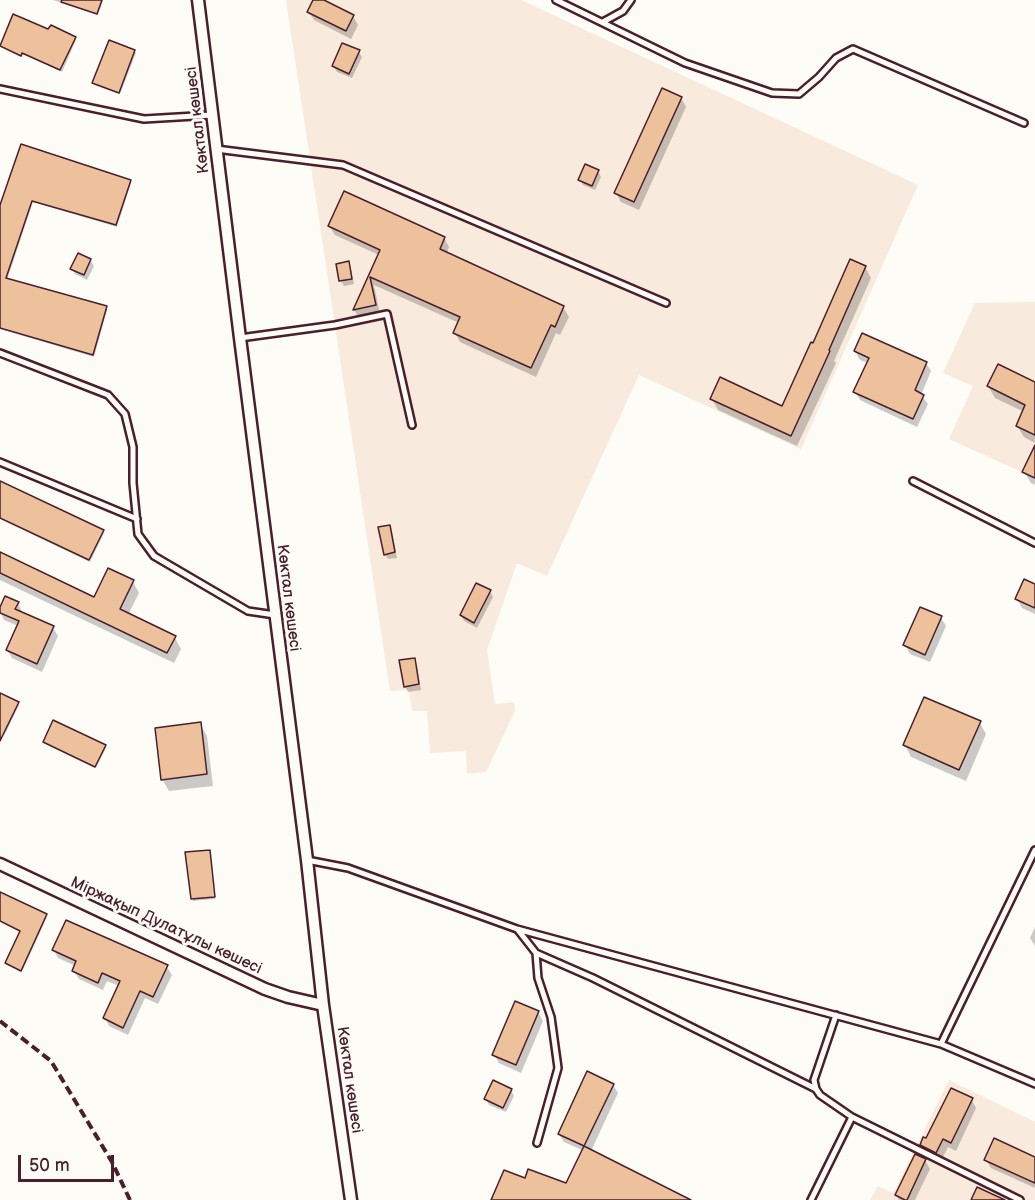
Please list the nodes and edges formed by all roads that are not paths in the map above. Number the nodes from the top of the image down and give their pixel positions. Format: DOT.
graph roads {
  1 [pos="198,0"];
  2 [pos="556,0"];
  3 [pos="631,0"];
  4 [pos="603,22"];
  5 [pos="0,89"];
  6 [pos="212,115"];
  7 [pos="1024,123"];
  8 [pos="216,149"];
  9 [pos="666,303"];
  10 [pos="240,338"];
  11 [pos="0,353"];
  12 [pos="412,425"];
  13 [pos="0,462"];
  14 [pos="913,481"];
  15 [pos="137,519"];
  16 [pos="1035,543"];
  17 [pos="275,615"];
  18 [pos="1035,851"];
  19 [pos="307,860"];
  20 [pos="0,864"];
  21 [pos="517,929"];
  22 [pos="536,953"];
  23 [pos="323,1005"];
  24 [pos="836,1016"];
  25 [pos="941,1044"];
  26 [pos="1035,1084"];
  27 [pos="816,1089"];
  28 [pos="852,1117"];
  29 [pos="537,1143"];
  30 [pos="351,1200"];
  31 [pos="812,1200"];
  32 [pos="1020,1200"];
  1 -- 6 [label="street, Көктал көшесі"];
  2 -- 4 [label="lane"];
  3 -- 4 [label="lane"];
  4 -- 7 [label="lane"];
  5 -- 6 [label="lane"];
  6 -- 8 [label="street, Көктал көшесі"];
  8 -- 9 [label="lane"];
  8 -- 10 [label="street, Көктал көшесі"];
  10 -- 12 [label="lane"];
  10 -- 17 [label="street, Көктал көшесі"];
  11 -- 15 [label="lane"];
  13 -- 15 [label="lane"];
  14 -- 16 [label="lane"];
  15 -- 17 [label="lane"];
  17 -- 19 [label="street, Көктал көшесі"];
  18 -- 25 [label="lane"];
  19 -- 21 [label="lane"];
  19 -- 23 [label="street, Көктал көшесі"];
  20 -- 23 [label="street, Міржақып Дулатұлы көшесі"];
  21 -- 22 [label="lane"];
  21 -- 24 [label="lane"];
  22 -- 27 [label="lane"];
  22 -- 29 [label="lane"];
  23 -- 30 [label="street, Көктал көшесі"];
  24 -- 25 [label="lane"];
  24 -- 27 [label="lane"];
  25 -- 26 [label="lane"];
  27 -- 28 [label="lane"];
  28 -- 31 [label="lane"];
  28 -- 32 [label="lane"];
}
